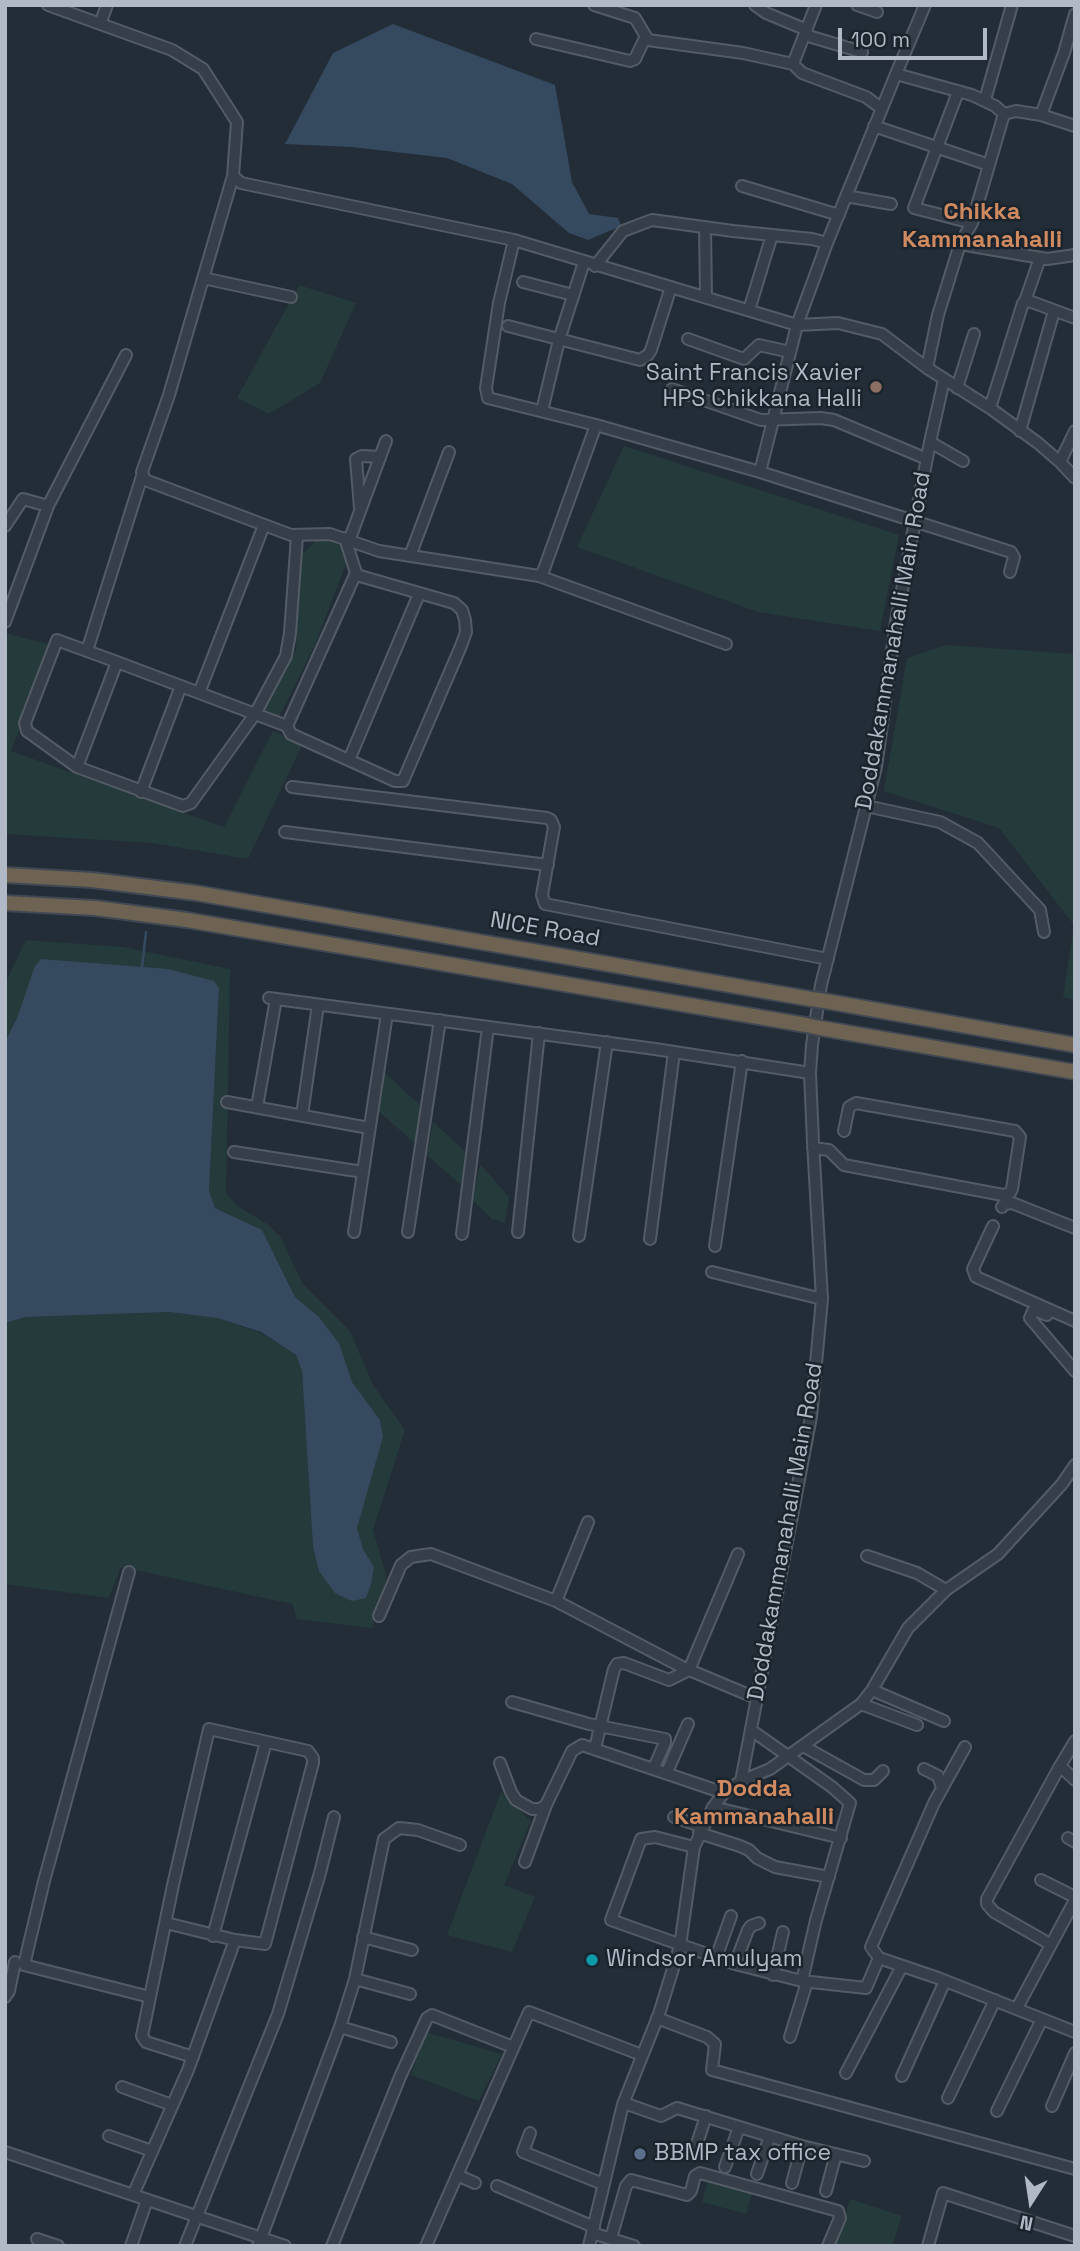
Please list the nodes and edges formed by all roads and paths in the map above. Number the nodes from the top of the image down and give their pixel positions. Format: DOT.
graph roads {
  1 [pos="48,5"];
  2 [pos="107,5"];
  3 [pos="594,5"];
  4 [pos="755,5"];
  5 [pos="816,5"];
  6 [pos="857,5"];
  7 [pos="925,5"];
  8 [pos="1012,5"];
  9 [pos="877,12"];
  10 [pos="1075,14"];
  11 [pos="100,24"];
  12 [pos="806,32"];
  13 [pos="645,37"];
  14 [pos="536,39"];
  15 [pos="862,52"];
  16 [pos="793,64"];
  17 [pos="896,74"];
  18 [pos="958,92"];
  19 [pos="985,100"];
  20 [pos="881,108"];
  21 [pos="1004,114"];
  22 [pos="1041,115"];
  23 [pos="874,126"];
  24 [pos="1075,126"];
  25 [pos="936,148"];
  26 [pos="989,164"];
  27 [pos="233,176"];
  28 [pos="742,186"];
  29 [pos="846,196"];
  30 [pos="891,204"];
  31 [pos="839,215"];
  32 [pos="972,223"];
  33 [pos="705,227"];
  34 [pos="772,235"];
  35 [pos="513,240"];
  36 [pos="827,243"];
  37 [pos="960,244"];
  38 [pos="1075,255"];
  39 [pos="1040,258"];
  40 [pos="590,264"];
  41 [pos="203,278"];
  42 [pos="523,282"];
  43 [pos="671,287"];
  44 [pos="573,295"];
  45 [pos="291,297"];
  46 [pos="706,297"];
  47 [pos="1025,301"];
  48 [pos="749,310"];
  49 [pos="1054,311"];
  50 [pos="1075,318"];
  51 [pos="797,325"];
  52 [pos="508,326"];
  53 [pos="974,334"];
  54 [pos="688,339"];
  55 [pos="559,340"];
  56 [pos="790,352"];
  57 [pos="126,355"];
  58 [pos="927,368"];
  59 [pos="944,380"];
  60 [pos="957,388"];
  61 [pos="672,389"];
  62 [pos="990,408"];
  63 [pos="541,411"];
  64 [pos="773,422"];
  65 [pos="596,425"];
  66 [pos="1020,431"];
  67 [pos="1075,431"];
  68 [pos="386,441"];
  69 [pos="930,442"];
  70 [pos="449,452"];
  71 [pos="380,457"];
  72 [pos="927,459"];
  73 [pos="963,461"];
  74 [pos="1060,462"];
  75 [pos="760,472"];
  76 [pos="142,476"];
  77 [pos="1075,478"];
  78 [pos="48,506"];
  79 [pos="360,512"];
  80 [pos="914,520"];
  81 [pos="264,525"];
  82 [pos="5,526"];
  83 [pos="297,536"];
  84 [pos="347,540"];
  85 [pos="410,556"];
  86 [pos="1010,572"];
  87 [pos="356,573"];
  88 [pos="539,576"];
  89 [pos="419,594"];
  90 [pos="5,622"];
  91 [pos="726,643"];
  92 [pos="87,651"];
  93 [pos="117,662"];
  94 [pos="181,686"];
  95 [pos="200,693"];
  96 [pos="255,714"];
  97 [pos="287,726"];
  98 [pos="349,760"];
  99 [pos="77,767"];
  100 [pos="292,787"];
  101 [pos="141,792"];
  102 [pos="866,806"];
  103 [pos="285,832"];
  104 [pos="548,865"];
  105 [pos="5,875"];
  106 [pos="5,903"];
  107 [pos="1044,932"];
  108 [pos="828,959"];
  109 [pos="318,1005"];
  110 [pos="387,1014"];
  111 [pos="440,1020"];
  112 [pos="488,1027"];
  113 [pos="539,1033"];
  114 [pos="607,1042"];
  115 [pos="1075,1045"];
  116 [pos="674,1052"];
  117 [pos="742,1061"];
  118 [pos="1075,1072"];
  119 [pos="810,1073"];
  120 [pos="227,1101"];
  121 [pos="257,1107"];
  122 [pos="302,1115"];
  123 [pos="369,1128"];
  124 [pos="844,1131"];
  125 [pos="813,1148"];
  126 [pos="234,1152"];
  127 [pos="363,1172"];
  128 [pos="1002,1207"];
  129 [pos="993,1226"];
  130 [pos="1075,1228"];
  131 [pos="354,1232"];
  132 [pos="408,1232"];
  133 [pos="518,1232"];
  134 [pos="462,1234"];
  135 [pos="579,1236"];
  136 [pos="650,1238"];
  137 [pos="715,1246"];
  138 [pos="712,1272"];
  139 [pos="822,1299"];
  140 [pos="1075,1321"];
  141 [pos="1075,1328"];
  142 [pos="1075,1370"];
  143 [pos="1075,1465"];
  144 [pos="588,1522"];
  145 [pos="738,1553"];
  146 [pos="867,1556"];
  147 [pos="129,1572"];
  148 [pos="946,1590"];
  149 [pos="556,1601"];
  150 [pos="379,1616"];
  151 [pos="689,1671"];
  152 [pos="872,1690"];
  153 [pos="757,1698"];
  154 [pos="512,1703"];
  155 [pos="861,1704"];
  156 [pos="944,1721"];
  157 [pos="688,1724"];
  158 [pos="917,1725"];
  159 [pos="600,1726"];
  160 [pos="751,1730"];
  161 [pos="1075,1741"];
  162 [pos="266,1742"];
  163 [pos="803,1746"];
  164 [pos="965,1747"];
  165 [pos="594,1748"];
  166 [pos="789,1756"];
  167 [pos="500,1763"];
  168 [pos="1060,1766"];
  169 [pos="654,1768"];
  170 [pos="924,1769"];
  171 [pos="883,1771"];
  172 [pos="667,1772"];
  173 [pos="1075,1780"];
  174 [pos="741,1781"];
  175 [pos="942,1788"];
  176 [pos="724,1793"];
  177 [pos="546,1805"];
  178 [pos="713,1807"];
  179 [pos="674,1816"];
  180 [pos="334,1817"];
  181 [pos="701,1830"];
  182 [pos="841,1838"];
  183 [pos="460,1845"];
  184 [pos="694,1847"];
  185 [pos="525,1862"];
  186 [pos="829,1877"];
  187 [pos="1041,1880"];
  188 [pos="1075,1899"];
  189 [pos="731,1916"];
  190 [pos="166,1923"];
  191 [pos="759,1923"];
  192 [pos="783,1932"];
  193 [pos="214,1936"];
  194 [pos="363,1937"];
  195 [pos="235,1940"];
  196 [pos="1050,1944"];
  197 [pos="680,1946"];
  198 [pos="412,1950"];
  199 [pos="716,1958"];
  200 [pos="879,1958"];
  201 [pos="15,1962"];
  202 [pos="735,1964"];
  203 [pos="902,1966"];
  204 [pos="773,1975"];
  205 [pos="355,1979"];
  206 [pos="945,1981"];
  207 [pos="804,1982"];
  208 [pos="410,1994"];
  209 [pos="5,1997"];
  210 [pos="150,1997"];
  211 [pos="995,2000"];
  212 [pos="1017,2008"];
  213 [pos="657,2018"];
  214 [pos="1042,2019"];
  215 [pos="340,2028"];
  216 [pos="1075,2032"];
  217 [pos="790,2037"];
  218 [pos="391,2042"];
  219 [pos="513,2047"];
  220 [pos="1075,2053"];
  221 [pos="642,2055"];
  222 [pos="193,2057"];
  223 [pos="846,2073"];
  224 [pos="902,2076"];
  225 [pos="122,2087"];
  226 [pos="948,2098"];
  227 [pos="624,2103"];
  228 [pos="172,2105"];
  229 [pos="1052,2106"];
  230 [pos="997,2111"];
  231 [pos="706,2116"];
  232 [pos="739,2127"];
  233 [pos="530,2133"];
  234 [pos="109,2136"];
  235 [pos="770,2136"];
  236 [pos="802,2146"];
  237 [pos="152,2151"];
  238 [pos="5,2152"];
  239 [pos="694,2153"];
  240 [pos="836,2154"];
  241 [pos="864,2161"];
  242 [pos="725,2167"];
  243 [pos="1075,2169"];
  244 [pos="457,2175"];
  245 [pos="757,2175"];
  246 [pos="604,2181"];
  247 [pos="475,2183"];
  248 [pos="792,2183"];
  249 [pos="497,2186"];
  250 [pos="826,2191"];
  251 [pos="133,2195"];
  252 [pos="147,2200"];
  253 [pos="196,2216"];
  254 [pos="593,2228"];
  255 [pos="612,2234"];
  256 [pos="1075,2236"];
  257 [pos="37,2239"];
  258 [pos="260,2242"];
  259 [pos="58,2246"];
  260 [pos="131,2246"];
  261 [pos="185,2246"];
  262 [pos="285,2246"];
  263 [pos="332,2246"];
  264 [pos="426,2246"];
  265 [pos="589,2246"];
  266 [pos="634,2246"];
  267 [pos="828,2246"];
  268 [pos="928,2246"];
  1 -- 11 [label="street"];
  2 -- 11 [label="street"];
  3 -- 13 [label="street"];
  4 -- 12 [label="street"];
  5 -- 12 [label="street"];
  6 -- 9 [label="street"];
  7 -- 17 [label="street"];
  8 -- 19 [label="street"];
  10 -- 22 [label="street"];
  11 -- 27 [label="street"];
  12 -- 15 [label="street"];
  12 -- 16 [label="street"];
  13 -- 14 [label="street"];
  13 -- 16 [label="street"];
  16 -- 20 [label="street"];
  17 -- 18 [label="street"];
  17 -- 20 [label="street"];
  18 -- 19 [label="street"];
  18 -- 25 [label="street"];
  19 -- 21 [label="street"];
  20 -- 23 [label="street"];
  21 -- 22 [label="street"];
  21 -- 26 [label="street"];
  22 -- 24 [label="street"];
  23 -- 25 [label="street"];
  23 -- 29 [label="street"];
  25 -- 26 [label="street"];
  25 -- 32 [label="street"];
  26 -- 32 [label="street"];
  27 -- 35 [label="street"];
  27 -- 41 [label="street"];
  28 -- 31 [label="street"];
  29 -- 30 [label="street"];
  29 -- 31 [label="street"];
  31 -- 36 [label="street"];
  32 -- 37 [label="street"];
  33 -- 34 [label="street"];
  33 -- 40 [label="street"];
  33 -- 46 [label="street"];
  34 -- 36 [label="street"];
  34 -- 48 [label="street"];
  35 -- 40 [label="street"];
  35 -- 63 [label="street"];
  36 -- 51 [label="street"];
  37 -- 39 [label="street"];
  37 -- 58 [label="street"];
  38 -- 39 [label="street"];
  39 -- 47 [label="street"];
  40 -- 43 [label="street"];
  40 -- 44 [label="street"];
  41 -- 45 [label="street"];
  41 -- 76 [label="street"];
  42 -- 44 [label="street"];
  43 -- 46 [label="street"];
  43 -- 55 [label="street"];
  44 -- 55 [label="street"];
  46 -- 48 [label="street"];
  47 -- 49 [label="street"];
  47 -- 62 [label="street"];
  48 -- 51 [label="street"];
  49 -- 50 [label="street"];
  49 -- 66 [label="street"];
  51 -- 56 [label="street"];
  51 -- 58 [label="street"];
  52 -- 55 [label="street"];
  53 -- 60 [label="street"];
  54 -- 56 [label="street"];
  55 -- 63 [label="street"];
  56 -- 64 [label="street"];
  57 -- 78 [label="street"];
  58 -- 59 [label="street"];
  59 -- 60 [label="street"];
  59 -- 69 [label="street, Doddakammanahalli Main Road"];
  60 -- 62 [label="street"];
  61 -- 64 [label="street"];
  62 -- 66 [label="street"];
  63 -- 65 [label="street"];
  64 -- 72 [label="street"];
  64 -- 75 [label="street"];
  65 -- 75 [label="street"];
  65 -- 88 [label="street"];
  66 -- 74 [label="street"];
  67 -- 74 [label="street"];
  68 -- 71 [label="street"];
  69 -- 72 [label="street, Doddakammanahalli Main Road"];
  69 -- 73 [label="street"];
  70 -- 85 [label="street"];
  71 -- 79 [label="street"];
  71 -- 79 [label="street"];
  72 -- 80 [label="street, Doddakammanahalli Main Road"];
  74 -- 77 [label="street"];
  75 -- 80 [label="street"];
  76 -- 81 [label="street"];
  76 -- 92 [label="street"];
  78 -- 82 [label="street"];
  78 -- 90 [label="street"];
  79 -- 84 [label="street"];
  80 -- 86 [label="street"];
  80 -- 102 [label="street, Doddakammanahalli Main Road"];
  81 -- 83 [label="street"];
  81 -- 95 [label="street"];
  83 -- 84 [label="street"];
  83 -- 96 [label="street"];
  84 -- 85 [label="street"];
  84 -- 87 [label="street"];
  85 -- 88 [label="street"];
  87 -- 89 [label="street"];
  87 -- 97 [label="street"];
  88 -- 91 [label="street"];
  89 -- 98 [label="street"];
  89 -- 98 [label="street"];
  92 -- 93 [label="street"];
  92 -- 99 [label="street"];
  93 -- 94 [label="street"];
  93 -- 99 [label="street"];
  94 -- 95 [label="street"];
  94 -- 101 [label="street"];
  95 -- 96 [label="street"];
  96 -- 97 [label="street"];
  96 -- 101 [label="street"];
  97 -- 98 [label="street"];
  99 -- 101 [label="street"];
  100 -- 104 [label="street"];
  102 -- 107 [label="street"];
  102 -- 108 [label="street, Doddakammanahalli Main Road"];
  103 -- 104 [label="street"];
  104 -- 108 [label="street"];
  105 -- 115 [label="highway, NICE Road"];
  106 -- 118 [label="highway"];
  108 -- 119 [label="street, Doddakammanahalli Main Road"];
  109 -- 110 [label="street"];
  109 -- 121 [label="street"];
  109 -- 122 [label="street"];
  110 -- 111 [label="street"];
  110 -- 123 [label="street"];
  111 -- 112 [label="street"];
  111 -- 132 [label="street"];
  112 -- 113 [label="street"];
  112 -- 134 [label="street"];
  113 -- 114 [label="street"];
  113 -- 133 [label="street"];
  114 -- 116 [label="street"];
  114 -- 135 [label="street"];
  116 -- 117 [label="street"];
  116 -- 136 [label="street"];
  117 -- 119 [label="street"];
  117 -- 137 [label="street"];
  119 -- 125 [label="street, Doddakammanahalli Main Road"];
  120 -- 121 [label="street"];
  121 -- 122 [label="street"];
  122 -- 123 [label="street"];
  123 -- 127 [label="street"];
  124 -- 125 [label="street"];
  125 -- 139 [label="street, Doddakammanahalli Main Road"];
  126 -- 127 [label="street"];
  127 -- 131 [label="street"];
  128 -- 130 [label="street"];
  129 -- 140 [label="street"];
  138 -- 139 [label="street"];
  139 -- 153 [label="street, Doddakammanahalli Main Road"];
  141 -- 142 [label="street"];
  143 -- 148 [label="street"];
  144 -- 149 [label="street"];
  145 -- 151 [label="street"];
  146 -- 148 [label="street"];
  147 -- 201 [label="street"];
  148 -- 152 [label="street"];
  149 -- 150 [label="street"];
  149 -- 151 [label="street"];
  151 -- 153 [label="street"];
  151 -- 159 [label="street"];
  152 -- 155 [label="street"];
  152 -- 156 [label="street"];
  153 -- 160 [label="street, Doddakammanahalli Main Road"];
  154 -- 159 [label="street"];
  155 -- 158 [label="street"];
  155 -- 163 [label="street"];
  157 -- 172 [label="street"];
  159 -- 165 [label="street"];
  159 -- 169 [label="street"];
  160 -- 166 [label="street"];
  160 -- 174 [label="street, Doddakammanahalli Main Road"];
  161 -- 168 [label="street"];
  162 -- 190 [label="street"];
  162 -- 193 [label="street"];
  162 -- 195 [label="street"];
  163 -- 166 [label="street"];
  163 -- 171 [label="street"];
  164 -- 175 [label="street"];
  165 -- 169 [label="street"];
  165 -- 177 [label="street"];
  166 -- 174 [label="street"];
  166 -- 182 [label="street"];
  167 -- 177 [label="street"];
  168 -- 173 [label="street"];
  168 -- 196 [label="street"];
  169 -- 172 [label="street"];
  170 -- 175 [label="street"];
  172 -- 176 [label="street"];
  174 -- 176 [label="street"];
  175 -- 200 [label="street"];
  176 -- 178 [label="street"];
  177 -- 185 [label="street"];
  178 -- 181 [label="street"];
  178 -- 182 [label="street"];
  179 -- 181 [label="street"];
  180 -- 253 [label="street"];
  181 -- 184 [label="street"];
  181 -- 186 [label="street"];
  182 -- 186 [label="street"];
  183 -- 194 [label="street"];
  184 -- 197 [label="street"];
  184 -- 197 [label="street"];
  186 -- 207 [label="street"];
  187 -- 188 [label="street"];
  188 -- 196 [label="street"];
  189 -- 199 [label="street"];
  190 -- 193 [label="street"];
  190 -- 210 [label="street"];
  191 -- 202 [label="street"];
  192 -- 204 [label="street"];
  193 -- 195 [label="street"];
  194 -- 198 [label="street"];
  194 -- 205 [label="street"];
  195 -- 222 [label="street"];
  196 -- 212 [label="street"];
  197 -- 199 [label="street"];
  197 -- 213 [label="street"];
  199 -- 202 [label="street"];
  200 -- 203 [label="street"];
  200 -- 207 [label="street"];
  201 -- 209 [label="street"];
  201 -- 210 [label="street"];
  202 -- 204 [label="street"];
  203 -- 206 [label="street"];
  203 -- 223 [label="street"];
  204 -- 207 [label="street"];
  205 -- 208 [label="street"];
  205 -- 215 [label="street"];
  206 -- 211 [label="street"];
  206 -- 224 [label="street"];
  207 -- 217 [label="street"];
  210 -- 222 [label="street"];
  211 -- 212 [label="street"];
  211 -- 226 [label="street"];
  212 -- 214 [label="street"];
  213 -- 221 [label="street"];
  213 -- 243 [label="street"];
  214 -- 216 [label="street"];
  214 -- 230 [label="street"];
  215 -- 218 [label="street"];
  215 -- 258 [label="street"];
  219 -- 221 [label="street"];
  219 -- 244 [label="street"];
  219 -- 263 [label="street"];
  220 -- 229 [label="street"];
  221 -- 227 [label="street"];
  222 -- 228 [label="street"];
  225 -- 228 [label="street"];
  227 -- 231 [label="street"];
  227 -- 246 [label="street"];
  228 -- 237 [label="street"];
  231 -- 232 [label="street"];
  231 -- 239 [label="street"];
  232 -- 235 [label="street"];
  232 -- 242 [label="street"];
  233 -- 246 [label="street"];
  234 -- 237 [label="street"];
  235 -- 236 [label="street"];
  235 -- 245 [label="street"];
  236 -- 240 [label="street"];
  236 -- 248 [label="street"];
  237 -- 251 [label="street"];
  238 -- 251 [label="street"];
  240 -- 241 [label="street"];
  240 -- 250 [label="street"];
  244 -- 247 [label="street"];
  244 -- 264 [label="street"];
  246 -- 254 [label="street"];
  249 -- 254 [label="street"];
  251 -- 252 [label="street"];
  252 -- 253 [label="street"];
  252 -- 260 [label="street"];
  253 -- 258 [label="street"];
  253 -- 261 [label="street"];
  254 -- 255 [label="street"];
  254 -- 265 [label="street"];
  255 -- 266 [label="street"];
  255 -- 267 [label="street"];
  256 -- 268 [label="street"];
  257 -- 259 [label="street"];
  258 -- 262 [label="street"];
}
